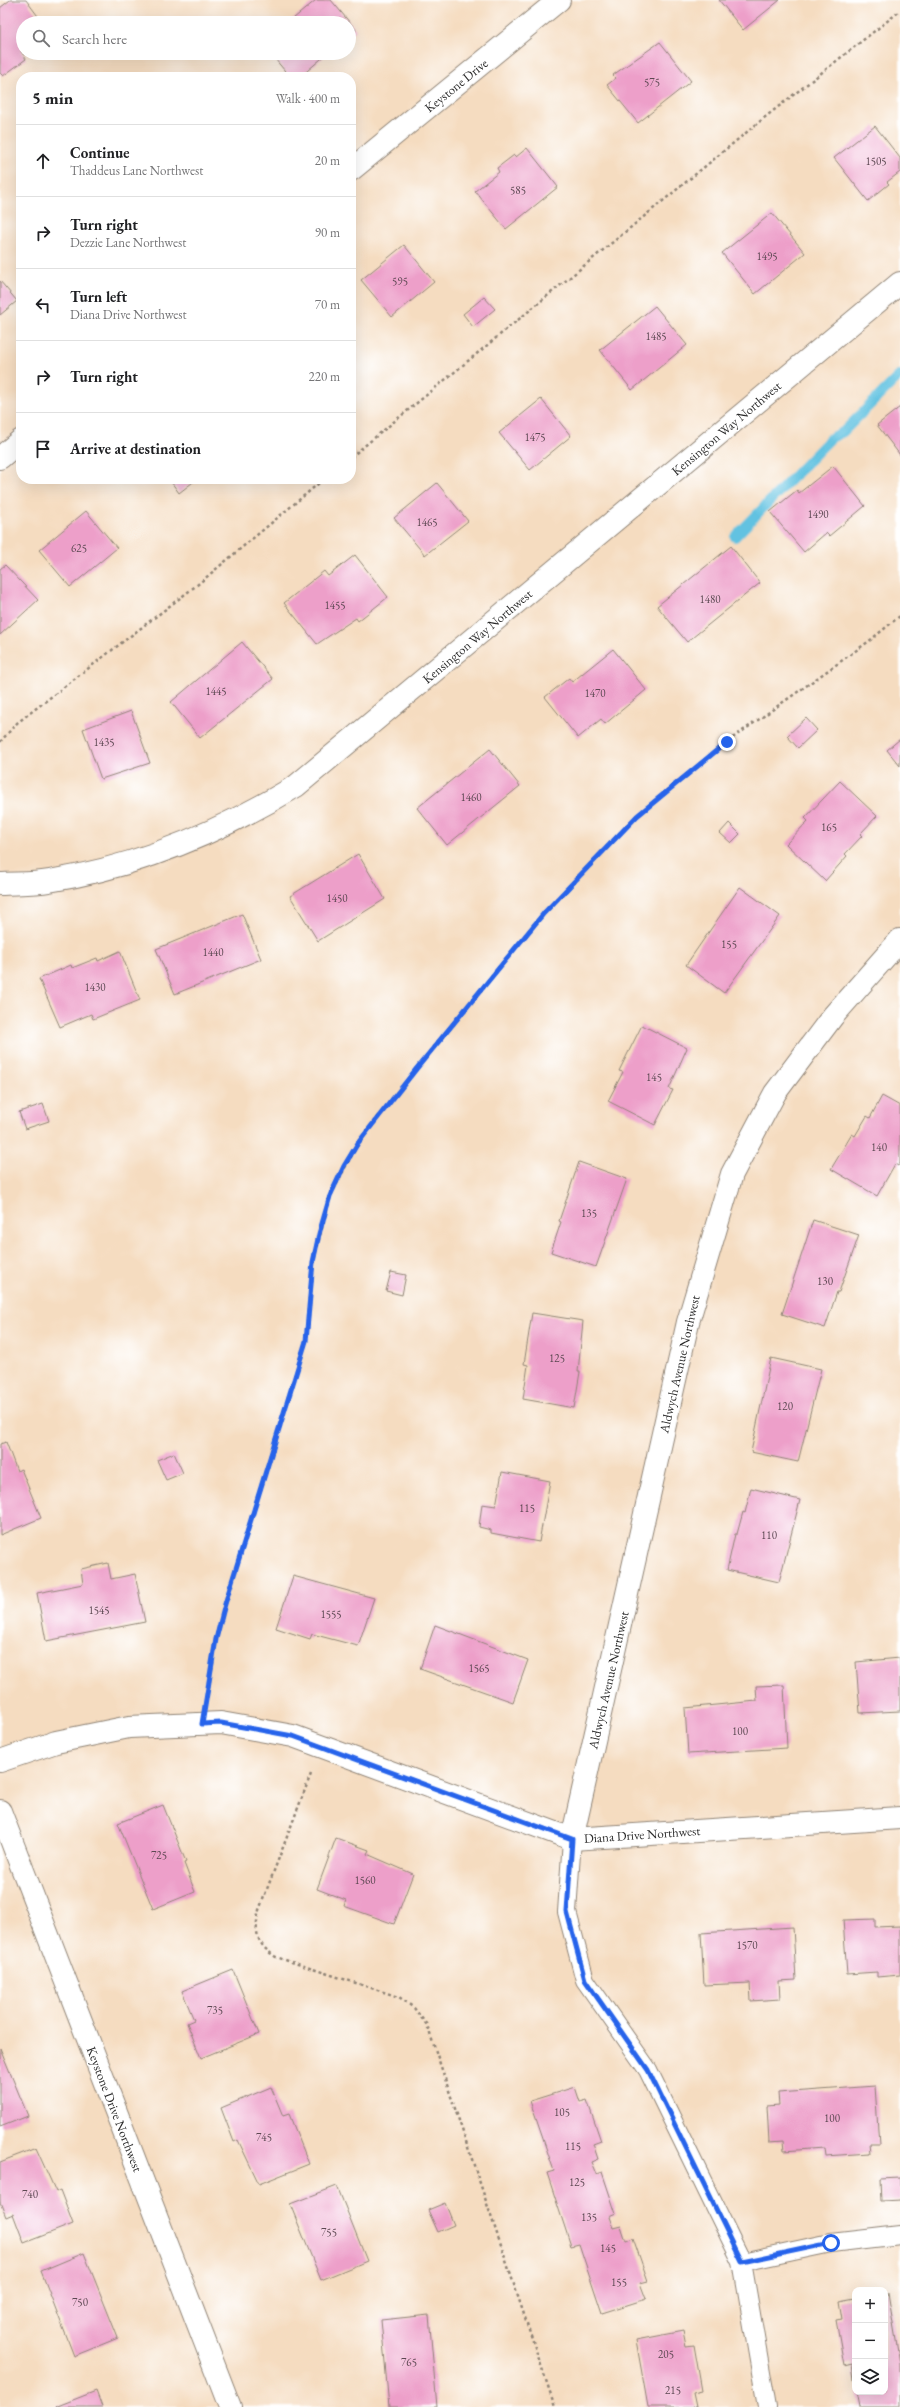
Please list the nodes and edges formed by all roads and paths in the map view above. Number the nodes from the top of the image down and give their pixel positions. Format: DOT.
graph roads {
  1 [pos="560,0"];
  2 [pos="900,11"];
  3 [pos="356,166"];
  4 [pos="900,284"];
  5 [pos="16,444"];
  6 [pos="356,453"];
  7 [pos="0,458"];
  8 [pos="318,484"];
  9 [pos="900,616"];
  10 [pos="0,742"];
  11 [pos="0,884"];
  12 [pos="900,940"];
  13 [pos="202,1724"];
  14 [pos="321,1747"];
  15 [pos="0,1761"];
  16 [pos="0,1811"];
  17 [pos="900,1818"];
  18 [pos="572,1839"];
  19 [pos="900,2235"];
  20 [pos="742,2262"];
  21 [pos="230,2407"];
  22 [pos="556,2407"];
  23 [pos="767,2407"];
  1 -- 3 [label="street, Keystone Drive"];
  2 -- 6 [label="path"];
  4 -- 11 [label="street, Kensington Way Northwest"];
  5 -- 7 [label="street"];
  8 -- 10 [label="path"];
  9 -- 13 [label="path"];
  12 -- 18 [label="street, Aldwych Avenue Northwest"];
  13 -- 14 [label="street, Diana Drive Northwest"];
  13 -- 15 [label="street, Diana Drive Northwest"];
  14 -- 18 [label="street, Diana Drive Northwest"];
  14 -- 22 [label="path"];
  16 -- 21 [label="street, Keystone Drive Northwest"];
  17 -- 18 [label="street, Diana Drive Northwest"];
  18 -- 20 [label="lane"];
  19 -- 20 [label="lane"];
  20 -- 23 [label="lane"];
}
